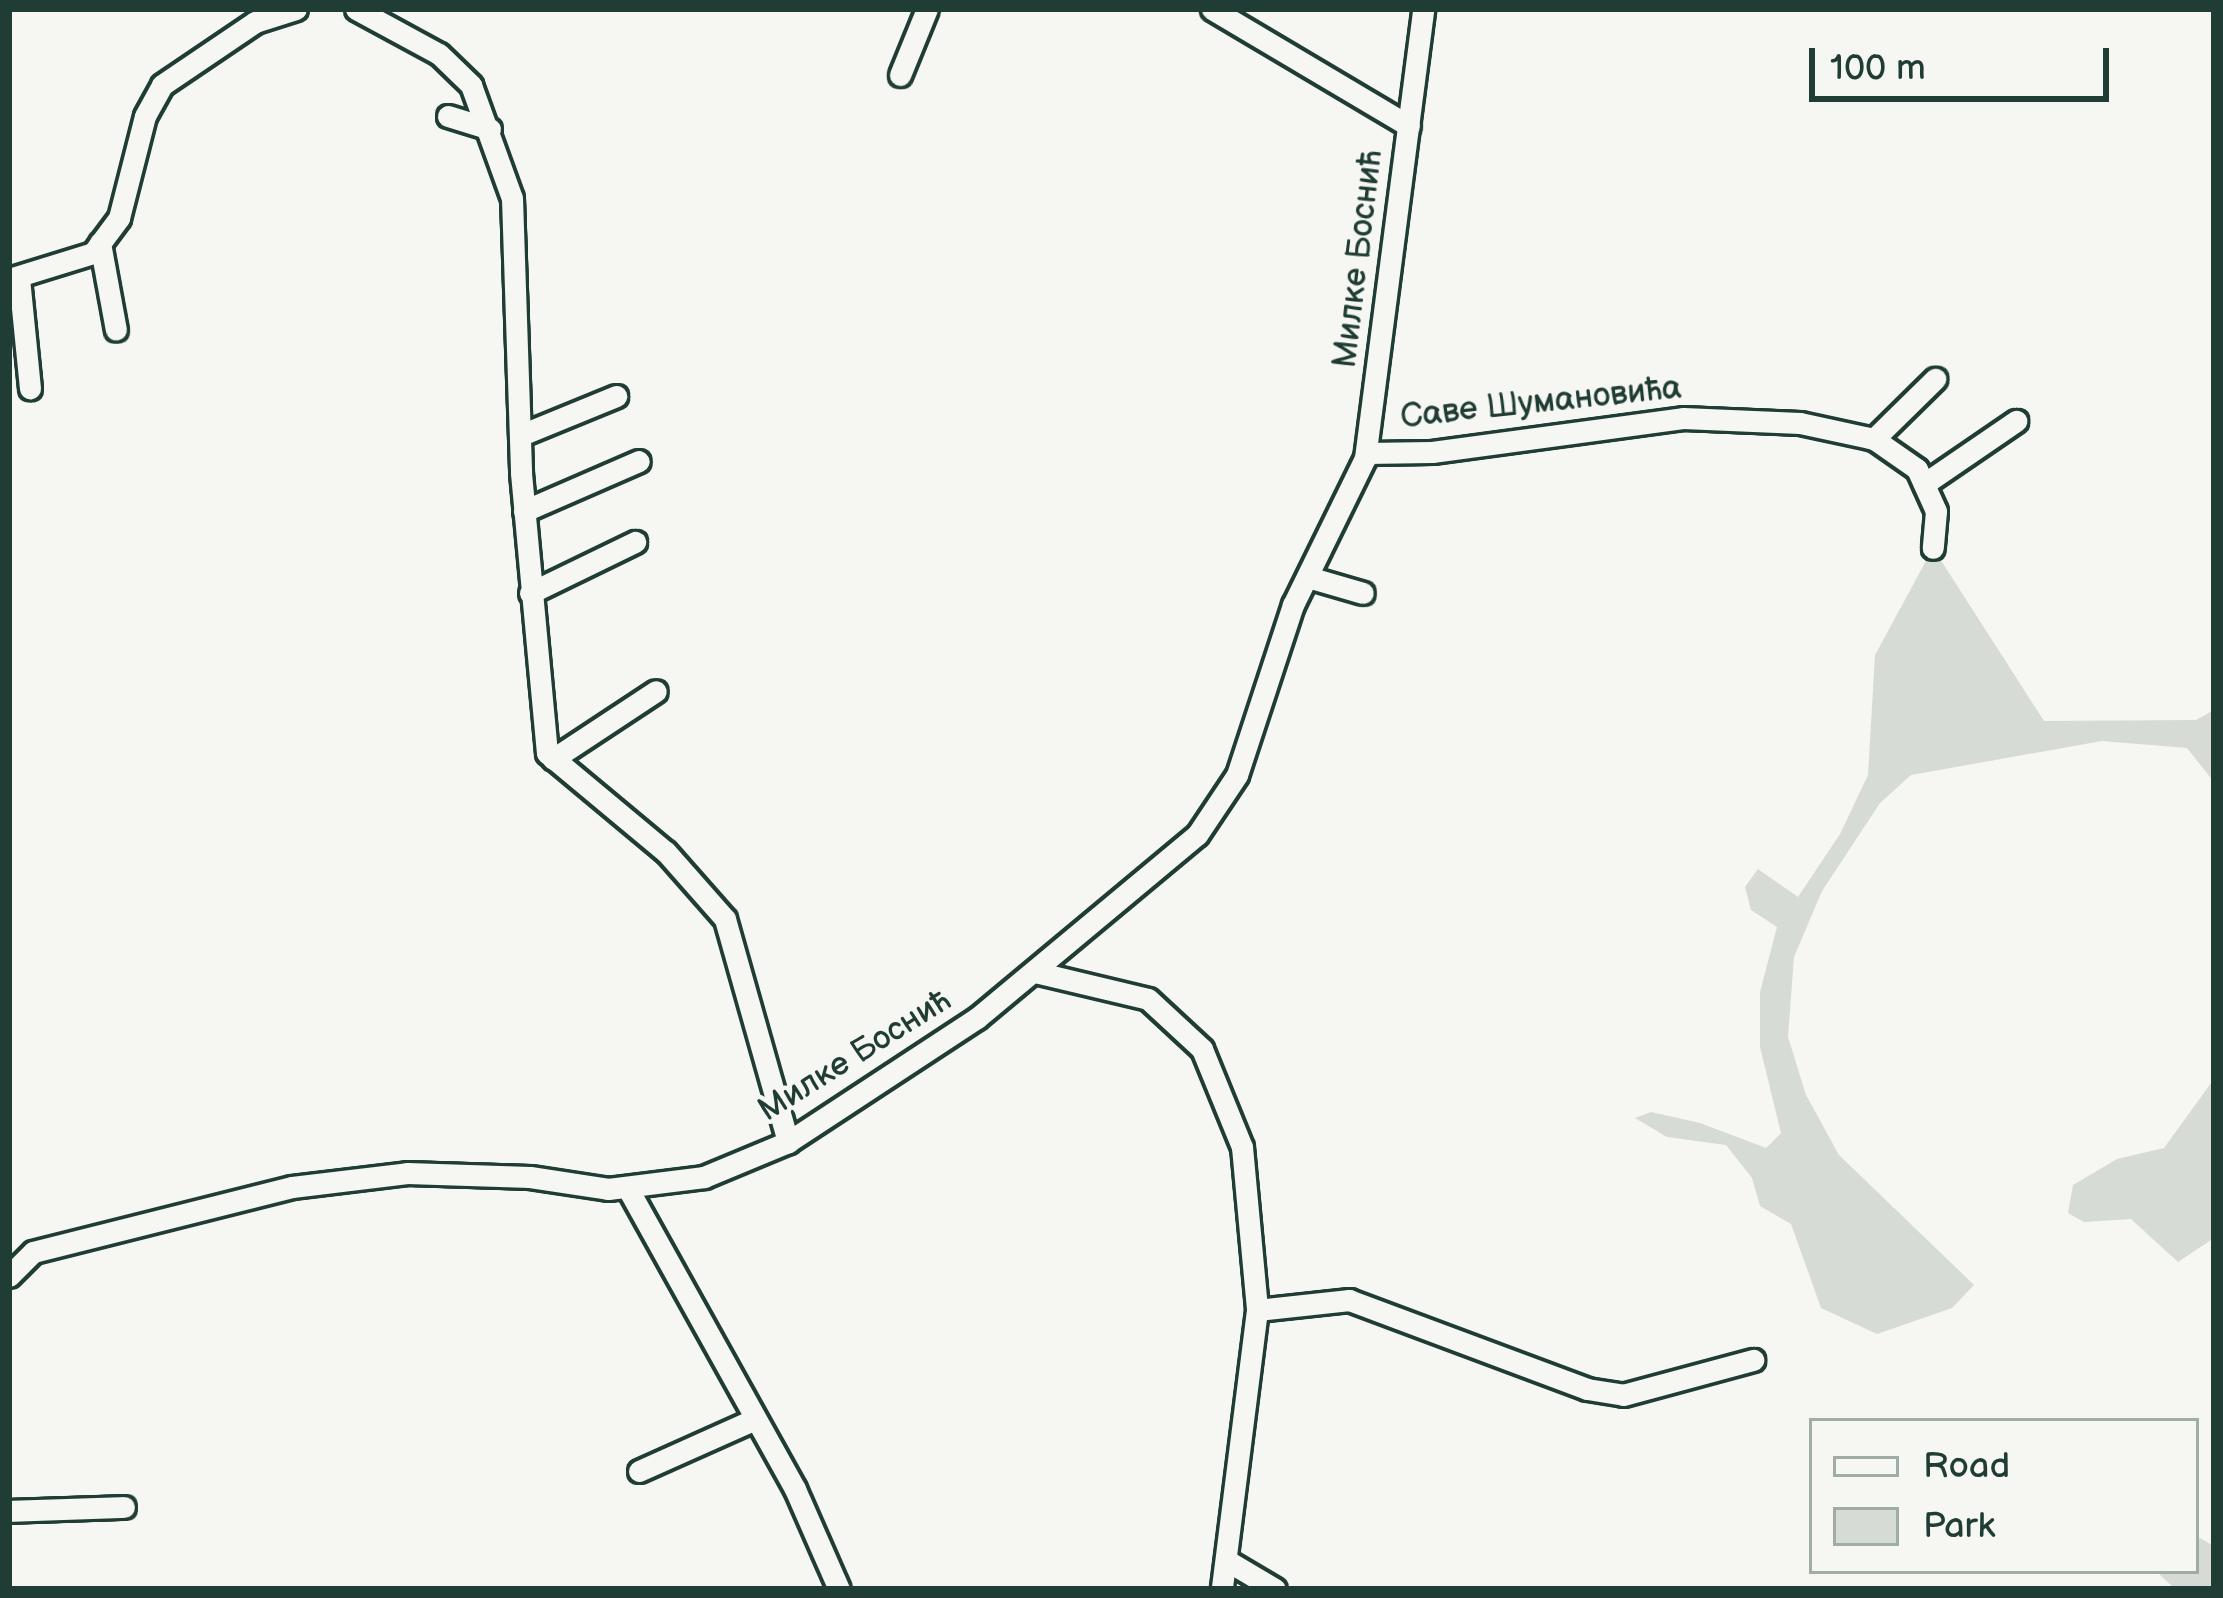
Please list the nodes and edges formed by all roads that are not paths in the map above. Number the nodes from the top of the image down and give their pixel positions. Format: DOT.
graph roads {
  1 [pos="296,9"];
  2 [pos="356,9"];
  3 [pos="927,9"];
  4 [pos="1212,9"];
  5 [pos="1424,11"];
  6 [pos="900,75"];
  7 [pos="448,116"];
  8 [pos="1409,126"];
  9 [pos="490,129"];
  10 [pos="100,243"];
  11 [pos="14,279"];
  12 [pos="116,330"];
  13 [pos="1935,379"];
  14 [pos="30,388"];
  15 [pos="616,396"];
  16 [pos="2016,421"];
  17 [pos="521,435"];
  18 [pos="1874,439"];
  19 [pos="1366,453"];
  20 [pos="639,461"];
  21 [pos="1924,484"];
  22 [pos="524,511"];
  23 [pos="635,542"];
  24 [pos="1933,548"];
  25 [pos="1308,577"];
  26 [pos="530,593"];
  27 [pos="1363,593"];
  28 [pos="656,691"];
  29 [pos="553,759"];
  30 [pos="1034,973"];
  31 [pos="788,1142"];
  32 [pos="627,1187"];
  33 [pos="9,1276"];
  34 [pos="1257,1310"];
  35 [pos="1753,1360"];
  36 [pos="755,1419"];
  37 [pos="639,1471"];
  38 [pos="124,1507"];
  39 [pos="9,1510"];
  40 [pos="1231,1563"];
  41 [pos="839,1589"];
  42 [pos="1222,1589"];
  43 [pos="1275,1589"];
  1 -- 10 [label="street"];
  2 -- 9 [label="street"];
  3 -- 6 [label="street"];
  4 -- 8 [label="street"];
  5 -- 8 [label="street, Милке Боснић"];
  7 -- 9 [label="street"];
  8 -- 19 [label="street, Милке Боснић"];
  9 -- 17 [label="street"];
  10 -- 11 [label="street"];
  10 -- 12 [label="street"];
  11 -- 14 [label="street"];
  13 -- 18 [label="street"];
  15 -- 17 [label="street"];
  16 -- 21 [label="street"];
  17 -- 22 [label="street"];
  18 -- 19 [label="street, Саве Шумановића"];
  18 -- 21 [label="street, Саве Шумановића"];
  19 -- 25 [label="street, Милке Боснић"];
  20 -- 22 [label="street"];
  21 -- 24 [label="street"];
  22 -- 26 [label="street"];
  23 -- 26 [label="street"];
  25 -- 27 [label="street"];
  25 -- 30 [label="street, Милке Боснић"];
  26 -- 29 [label="street"];
  28 -- 29 [label="street"];
  29 -- 31 [label="street"];
  30 -- 31 [label="street, Милке Боснић"];
  30 -- 34 [label="street"];
  31 -- 32 [label="street, Милке Боснић"];
  32 -- 33 [label="street, Милке Боснић"];
  32 -- 36 [label="street"];
  34 -- 35 [label="street"];
  34 -- 40 [label="street"];
  36 -- 37 [label="street"];
  36 -- 41 [label="street"];
  38 -- 39 [label="street"];
  40 -- 42 [label="street"];
  40 -- 43 [label="street"];
}
